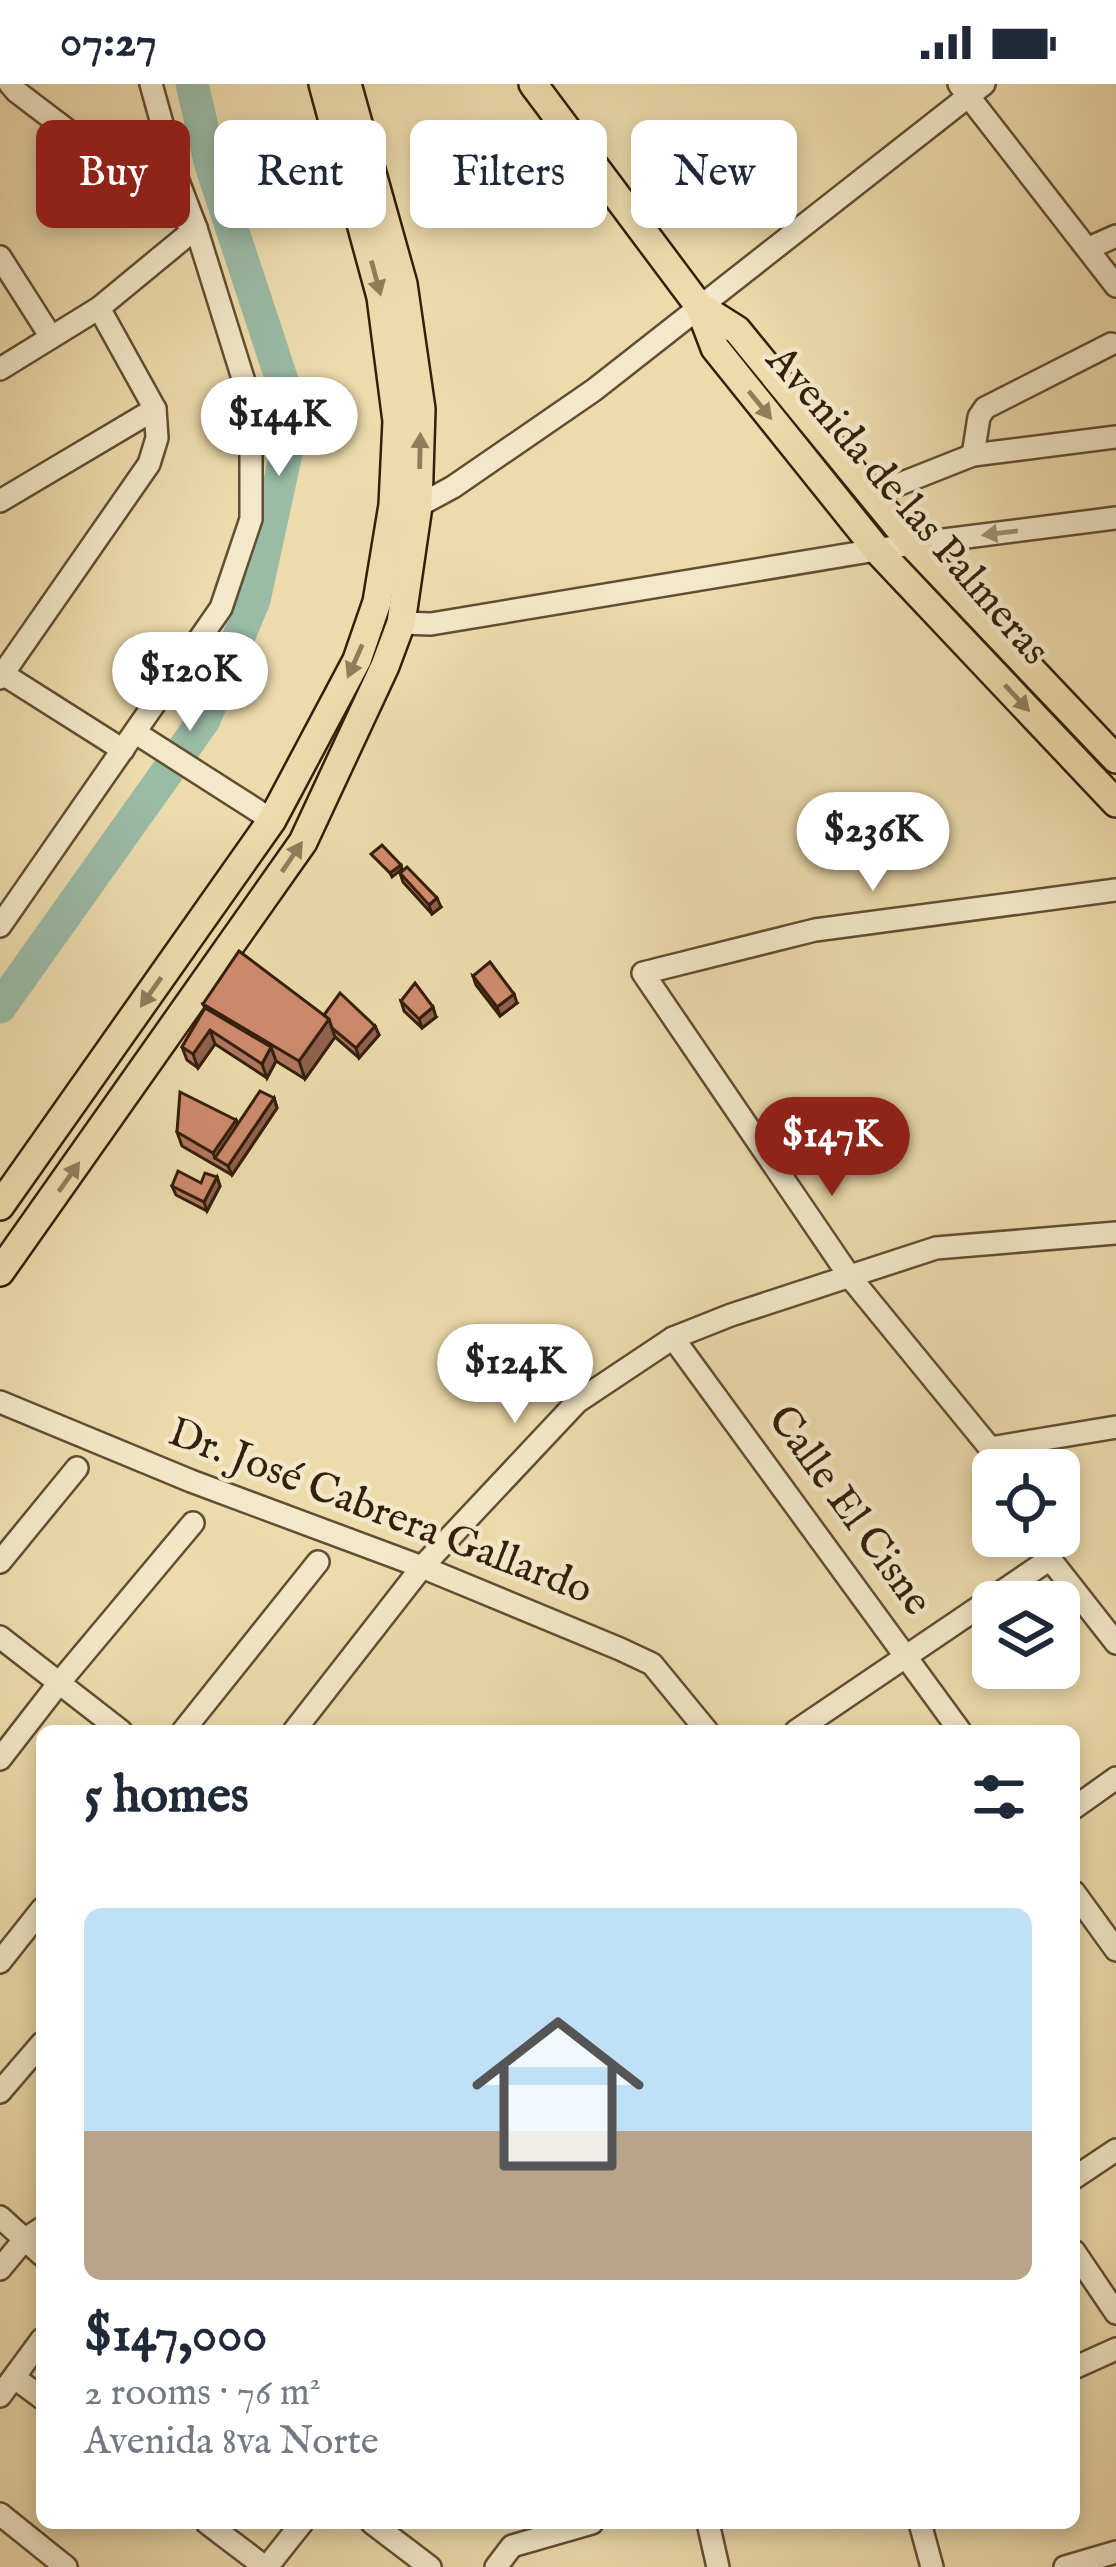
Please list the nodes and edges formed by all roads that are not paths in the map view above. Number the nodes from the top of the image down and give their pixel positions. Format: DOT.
graph roads {
  1 [pos="10,84"];
  2 [pos="151,84"];
  3 [pos="323,84"];
  4 [pos="347,84"];
  5 [pos="533,84"];
  6 [pos="970,88"];
  7 [pos="338,120"];
  8 [pos="353,120"];
  9 [pos="196,228"];
  10 [pos="382,228"];
  11 [pos="1116,236"];
  12 [pos="1089,248"];
  13 [pos="0,256"];
  14 [pos="1116,286"];
  15 [pos="699,306"];
  16 [pos="99,308"];
  17 [pos="52,338"];
  18 [pos="1111,344"];
  19 [pos="0,369"];
  20 [pos="155,409"];
  21 [pos="1116,437"];
  22 [pos="973,455"];
  23 [pos="872,496"];
  24 [pos="0,501"];
  25 [pos="406,506"];
  26 [pos="1116,518"];
  27 [pos="912,544"];
  28 [pos="878,551"];
  29 [pos="400,623"];
  30 [pos="1,675"];
  31 [pos="136,742"];
  32 [pos="1116,760"];
  33 [pos="1116,803"];
  34 [pos="272,820"];
  35 [pos="1116,890"];
  36 [pos="0,926"];
  37 [pos="0,1206"];
  38 [pos="1116,1234"];
  39 [pos="0,1272"];
  40 [pos="850,1277"];
  41 [pos="673,1338"];
  42 [pos="0,1402"];
  43 [pos="1116,1427"];
  44 [pos="989,1448"];
  45 [pos="77,1468"];
  46 [pos="194,1523"];
  47 [pos="1050,1559"];
  48 [pos="0,1562"];
  49 [pos="318,1562"];
  50 [pos="422,1567"];
  51 [pos="0,1637"];
  52 [pos="1116,1643"];
  53 [pos="908,1657"];
  54 [pos="59,1683"];
  55 [pos="113,1725"];
  56 [pos="189,1725"];
  57 [pos="299,1725"];
  58 [pos="701,1725"];
  59 [pos="805,1725"];
  60 [pos="956,1725"];
  61 [pos="0,1759"];
  62 [pos="1116,1778"];
  63 [pos="1080,1804"];
  64 [pos="1080,1900"];
  65 [pos="36,1917"];
  66 [pos="1116,1950"];
  67 [pos="0,1962"];
  68 [pos="36,2050"];
  69 [pos="0,2092"];
  70 [pos="1116,2150"];
  71 [pos="1080,2174"];
  72 [pos="0,2217"];
  73 [pos="36,2241"];
  74 [pos="1080,2260"];
  75 [pos="0,2269"];
  76 [pos="1116,2313"];
  77 [pos="36,2348"];
  78 [pos="1116,2349"];
  79 [pos="1080,2365"];
  80 [pos="15,2378"];
  81 [pos="36,2394"];
  82 [pos="0,2396"];
  83 [pos="0,2513"];
  84 [pos="215,2529"];
  85 [pos="297,2529"];
  86 [pos="380,2529"];
  87 [pos="571,2529"];
  88 [pos="709,2529"];
  89 [pos="922,2529"];
  90 [pos="1116,2552"];
  91 [pos="66,2567"];
  92 [pos="266,2567"];
  93 [pos="430,2567"];
  94 [pos="496,2567"];
  95 [pos="718,2567"];
  96 [pos="932,2567"];
  97 [pos="1065,2567"];
  1 -- 9 [label="street"];
  2 -- 9 [label="street"];
  3 -- 7 [label="main road"];
  4 -- 8 [label="main road"];
  5 -- 15 [label="main road, Avenida de las Palmeras"];
  6 -- 12 [label="street"];
  6 -- 15 [label="street"];
  9 -- 16 [label="street"];
  9 -- 31 [label="street"];
  10 -- 25 [label="main road"];
  11 -- 12 [label="street"];
  12 -- 14 [label="street"];
  13 -- 17 [label="street"];
  15 -- 23 [label="main road, Avenida de las Palmeras"];
  15 -- 25 [label="street"];
  15 -- 28 [label="main road, Avenida de las Palmeras, one-way"];
  16 -- 17 [label="street"];
  16 -- 20 [label="street"];
  17 -- 19 [label="street"];
  18 -- 22 [label="street"];
  20 -- 24 [label="street"];
  20 -- 30 [label="street"];
  21 -- 22 [label="street"];
  22 -- 23 [label="street"];
  23 -- 27 [label="main road, Avenida de las Palmeras"];
  25 -- 29 [label="main road"];
  25 -- 34 [label="main road, one-way"];
  26 -- 27 [label="street, one-way"];
  27 -- 28 [label="street"];
  27 -- 32 [label="main road, Avenida de las Palmeras"];
  28 -- 29 [label="street"];
  28 -- 33 [label="main road, Avenida de las Palmeras, one-way"];
  39 -- 29 [label="main road, one-way"];
  30 -- 31 [label="street"];
  31 -- 34 [label="street"];
  31 -- 36 [label="street"];
  34 -- 37 [label="main road, one-way"];
  35 -- 40 [label="street"];
  38 -- 40 [label="street"];
  40 -- 41 [label="street"];
  40 -- 44 [label="street"];
  41 -- 50 [label="street"];
  41 -- 53 [label="street, Calle El Cisne"];
  42 -- 50 [label="street, Dr. José Cabrera Gallardo"];
  43 -- 44 [label="street"];
  45 -- 48 [label="street"];
  46 -- 54 [label="street"];
  47 -- 52 [label="street"];
  47 -- 53 [label="street"];
  49 -- 56 [label="street"];
  50 -- 57 [label="street"];
  50 -- 58 [label="street, Dr. José Cabrera Gallardo"];
  51 -- 54 [label="street"];
  53 -- 59 [label="street"];
  53 -- 60 [label="street, Calle El Cisne"];
  54 -- 55 [label="street"];
  54 -- 61 [label="street"];
  62 -- 63 [label="street"];
  64 -- 66 [label="street"];
  65 -- 67 [label="street"];
  68 -- 69 [label="street"];
  70 -- 71 [label="street"];
  72 -- 73 [label="street"];
  73 -- 75 [label="street"];
  74 -- 76 [label="street"];
  77 -- 80 [label="street"];
  78 -- 79 [label="street"];
  80 -- 81 [label="street"];
  80 -- 82 [label="street"];
  83 -- 91 [label="street"];
  84 -- 92 [label="street"];
  85 -- 92 [label="street"];
  86 -- 93 [label="street"];
  87 -- 94 [label="street"];
  88 -- 95 [label="street"];
  89 -- 96 [label="street"];
  90 -- 97 [label="street"];
}
